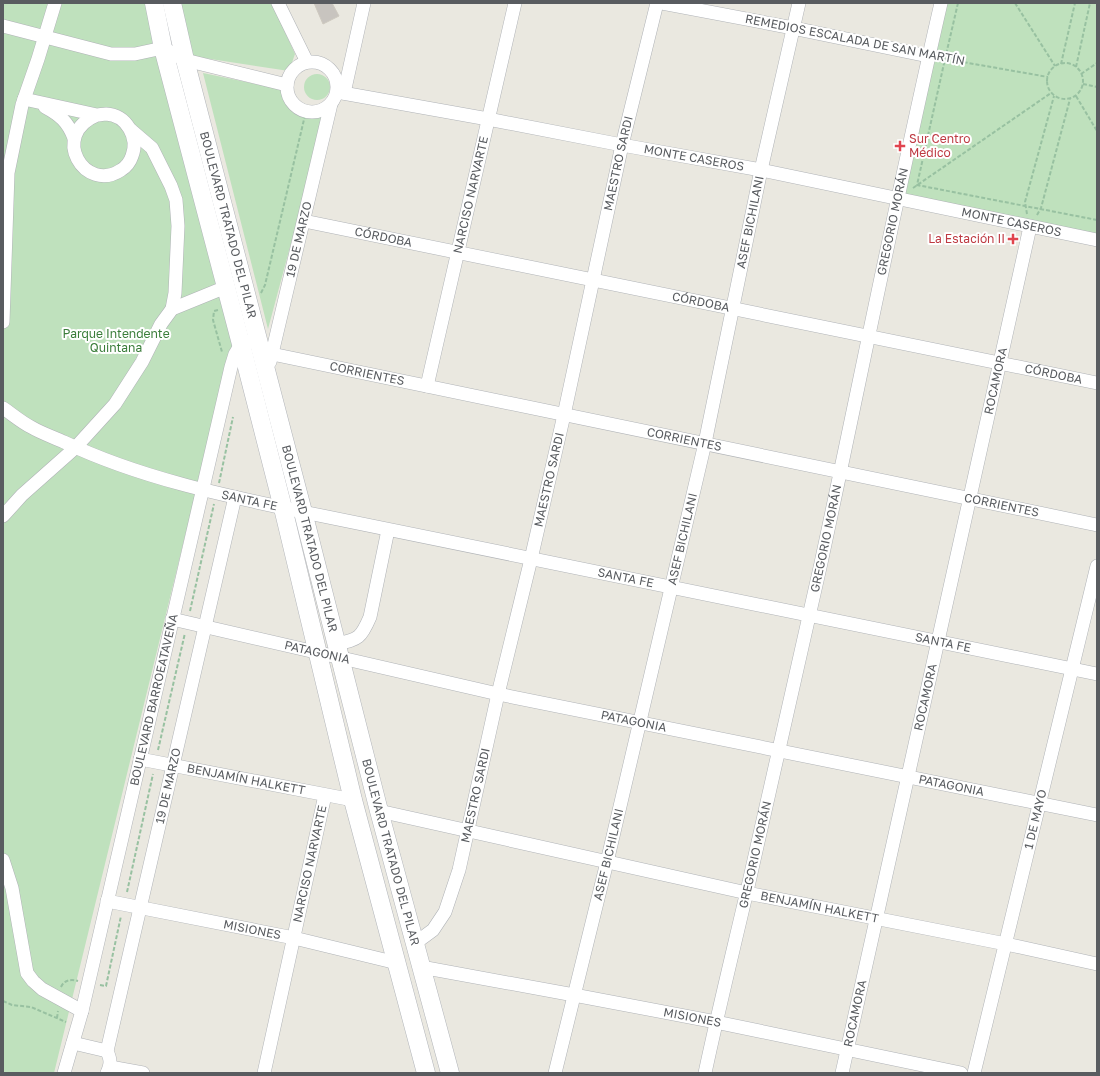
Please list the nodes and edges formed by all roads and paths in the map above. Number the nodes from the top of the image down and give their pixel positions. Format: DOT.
graph roads {
  1 [pos="56,3"];
  2 [pos="154,3"];
  3 [pos="172,3"];
  4 [pos="278,3"];
  5 [pos="364,3"];
  6 [pos="515,3"];
  7 [pos="657,3"];
  8 [pos="662,3"];
  9 [pos="799,3"];
  10 [pos="941,3"];
  11 [pos="958,3"];
  12 [pos="1015,3"];
  13 [pos="1075,3"];
  14 [pos="1090,3"];
  15 [pos="3,26"];
  16 [pos="793,28"];
  17 [pos="45,37"];
  18 [pos="163,48"];
  19 [pos="928,56"];
  20 [pos="945,59"];
  21 [pos="184,60"];
  22 [pos="307,62"];
  23 [pos="1097,63"];
  24 [pos="1061,64"];
  25 [pos="1055,66"];
  26 [pos="1076,67"];
  27 [pos="1081,74"];
  28 [pos="1048,77"];
  29 [pos="1083,84"];
  30 [pos="287,85"];
  31 [pos="1097,87"];
  32 [pos="1051,93"];
  33 [pos="338,96"];
  34 [pos="1054,96"];
  35 [pos="1076,96"];
  36 [pos="1070,99"];
  37 [pos="30,100"];
  38 [pos="97,115"];
  39 [pos="488,119"];
  40 [pos="131,130"];
  41 [pos="1097,131"];
  42 [pos="74,138"];
  43 [pos="622,145"];
  44 [pos="131,160"];
  45 [pos="160,164"];
  46 [pos="761,170"];
  47 [pos="918,185"];
  48 [pos="897,198"];
  49 [pos="1026,205"];
  50 [pos="1040,208"];
  51 [pos="1097,220"];
  52 [pos="304,221"];
  53 [pos="1030,227"];
  54 [pos="1097,240"];
  55 [pos="457,252"];
  56 [pos="593,280"];
  57 [pos="234,285"];
  58 [pos="733,308"];
  59 [pos="172,309"];
  60 [pos="3,322"];
  61 [pos="868,336"];
  62 [pos="249,342"];
  63 [pos="272,354"];
  64 [pos="1000,363"];
  65 [pos="266,375"];
  66 [pos="1097,383"];
  67 [pos="427,386"];
  68 [pos="3,408"];
  69 [pos="564,414"];
  70 [pos="284,439"];
  71 [pos="705,443"];
  72 [pos="267,445"];
  73 [pos="75,448"];
  74 [pos="841,471"];
  75 [pos="202,490"];
  76 [pos="235,497"];
  77 [pos="970,498"];
  78 [pos="283,508"];
  79 [pos="303,512"];
  80 [pos="3,516"];
  81 [pos="1097,525"];
  82 [pos="388,530"];
  83 [pos="531,559"];
  84 [pos="1097,566"];
  85 [pos="671,588"];
  86 [pos="809,616"];
  87 [pos="172,619"];
  88 [pos="205,627"];
  89 [pos="938,642"];
  90 [pos="339,651"];
  91 [pos="318,653"];
  92 [pos="1072,669"];
  93 [pos="1097,674"];
  94 [pos="498,694"];
  95 [pos="640,723"];
  96 [pos="779,751"];
  97 [pos="140,759"];
  98 [pos="173,766"];
  99 [pos="908,777"];
  100 [pos="325,795"];
  101 [pos="353,800"];
  102 [pos="1040,804"];
  103 [pos="379,811"];
  104 [pos="1097,815"];
  105 [pos="468,830"];
  106 [pos="3,860"];
  107 [pos="607,862"];
  108 [pos="746,893"];
  109 [pos="107,901"];
  110 [pos="140,908"];
  111 [pos="877,919"];
  112 [pos="294,938"];
  113 [pos="414,944"];
  114 [pos="1006,944"];
  115 [pos="397,963"];
  116 [pos="1097,964"];
  117 [pos="421,967"];
  118 [pos="574,995"];
  119 [pos="3,1001"];
  120 [pos="82,1011"];
  121 [pos="716,1022"];
  122 [pos="68,1026"];
  123 [pos="73,1043"];
  124 [pos="107,1050"];
  125 [pos="847,1050"];
  126 [pos="108,1070"];
  127 [pos="64,1073"];
  128 [pos="143,1073"];
  129 [pos="264,1073"];
  130 [pos="426,1073"];
  131 [pos="450,1073"];
  132 [pos="555,1073"];
  133 [pos="705,1073"];
  134 [pos="842,1073"];
  135 [pos="961,1073"];
  136 [pos="974,1073"];
  1 -- 17 [label="street"];
  2 -- 18 [label="main road, BOULEVARD TRATADO DEL PILAR"];
  3 -- 21 [label="main road, BOULEVARD TRATADO DEL PILAR"];
  4 -- 22 [label="street"];
  5 -- 33 [label="street, 19 DE MARZO"];
  6 -- 39 [label="street, NARCISO NARVARTE"];
  7 -- 43 [label="street, MAESTRO SARDI"];
  8 -- 16 [label="street, REMEDIOS ESCALADA DE SAN MARTÍN"];
  9 -- 16 [label="street, ASEF BICHILANI"];
  10 -- 19 [label="street, GREGORIO MORÁN"];
  11 -- 20 [label="path"];
  12 -- 25 [label="path"];
  13 -- 24 [label="path"];
  14 -- 26 [label="path"];
  15 -- 17 [label="street"];
  16 -- 19 [label="street, REMEDIOS ESCALADA DE SAN MARTÍN"];
  16 -- 46 [label="street, ASEF BICHILANI"];
  17 -- 18 [label="street"];
  17 -- 37 [label="street"];
  18 -- 21 [label="street"];
  18 -- 57 [label="main road, BOULEVARD TRATADO DEL PILAR"];
  19 -- 20 [label="path, REMEDIOS ESCALADA DE SAN MARTÍN"];
  19 -- 48 [label="street, GREGORIO MORÁN"];
  20 -- 28 [label="path, REMEDIOS ESCALADA DE SAN MARTÍN"];
  20 -- 47 [label="path"];
  21 -- 30 [label="street"];
  21 -- 57 [label="main road, BOULEVARD TRATADO DEL PILAR"];
  22 -- 30 [label="street"];
  22 -- 33 [label="street"];
  23 -- 27 [label="path"];
  24 -- 25 [label="path"];
  24 -- 26 [label="path"];
  25 -- 28 [label="path"];
  26 -- 27 [label="path"];
  27 -- 29 [label="path"];
  28 -- 32 [label="path"];
  29 -- 31 [label="path"];
  29 -- 35 [label="path"];
  30 -- 33 [label="street"];
  32 -- 34 [label="path"];
  32 -- 47 [label="path"];
  33 -- 39 [label="street, MONTE CASEROS"];
  33 -- 52 [label="street, 19 DE MARZO"];
  34 -- 36 [label="path"];
  34 -- 49 [label="path"];
  35 -- 36 [label="path"];
  35 -- 41 [label="path"];
  36 -- 50 [label="path"];
  37 -- 38 [label="street"];
  37 -- 42 [label="street"];
  37 -- 60 [label="street"];
  38 -- 40 [label="street"];
  38 -- 42 [label="street"];
  39 -- 43 [label="street, MONTE CASEROS"];
  39 -- 55 [label="street, NARCISO NARVARTE"];
  40 -- 44 [label="street"];
  40 -- 45 [label="street"];
  42 -- 44 [label="street"];
  43 -- 46 [label="street, MONTE CASEROS"];
  43 -- 56 [label="street, MAESTRO SARDI"];
  44 -- 45 [label="street"];
  45 -- 59 [label="street"];
  46 -- 48 [label="street, MONTE CASEROS"];
  46 -- 58 [label="street, ASEF BICHILANI"];
  47 -- 48 [label="path"];
  47 -- 49 [label="path"];
  48 -- 53 [label="street, MONTE CASEROS"];
  48 -- 61 [label="street, GREGORIO MORÁN"];
  49 -- 50 [label="path"];
  49 -- 53 [label="path"];
  50 -- 51 [label="path"];
  50 -- 53 [label="path"];
  52 -- 55 [label="street, CÓRDOBA"];
  52 -- 63 [label="street, 19 DE MARZO"];
  53 -- 54 [label="street, MONTE CASEROS"];
  53 -- 64 [label="street, ROCAMORA"];
  55 -- 56 [label="street, CÓRDOBA"];
  55 -- 67 [label="street, NARCISO NARVARTE"];
  56 -- 58 [label="street, CÓRDOBA"];
  56 -- 69 [label="street, MAESTRO SARDI"];
  57 -- 59 [label="street"];
  57 -- 62 [label="main road, BOULEVARD TRATADO DEL PILAR"];
  58 -- 61 [label="street, CÓRDOBA"];
  58 -- 71 [label="street, ASEF BICHILANI"];
  59 -- 73 [label="street"];
  61 -- 64 [label="street, CÓRDOBA"];
  61 -- 74 [label="street, GREGORIO MORÁN"];
  62 -- 65 [label="main road, BOULEVARD TRATADO DEL PILAR"];
  62 -- 72 [label="main road, BOULEVARD TRATADO DEL PILAR"];
  62 -- 75 [label="street, BOULEVARD BARROEATAVEÑA"];
  63 -- 65 [label="street, 19 DE MARZO"];
  63 -- 67 [label="street, CORRIENTES"];
  64 -- 66 [label="street, CÓRDOBA"];
  64 -- 77 [label="street, ROCAMORA"];
  65 -- 70 [label="main road, BOULEVARD TRATADO DEL PILAR"];
  67 -- 69 [label="street, CORRIENTES"];
  68 -- 73 [label="street, SANTA FE"];
  69 -- 71 [label="street, CORRIENTES"];
  69 -- 83 [label="street, MAESTRO SARDI"];
  70 -- 72 [label="main road"];
  70 -- 79 [label="main road, BOULEVARD TRATADO DEL PILAR"];
  71 -- 74 [label="street, CORRIENTES"];
  71 -- 85 [label="street, ASEF BICHILANI"];
  72 -- 78 [label="main road, BOULEVARD TRATADO DEL PILAR"];
  73 -- 75 [label="street, SANTA FE"];
  73 -- 80 [label="street"];
  74 -- 77 [label="street, CORRIENTES"];
  74 -- 86 [label="street, GREGORIO MORÁN"];
  75 -- 76 [label="street, SANTA FE"];
  75 -- 87 [label="street, BOULEVARD BARROEATAVEÑA"];
  76 -- 78 [label="street, SANTA FE"];
  76 -- 88 [label="street, 19 DE MARZO"];
  77 -- 81 [label="street, CORRIENTES"];
  77 -- 89 [label="street, ROCAMORA"];
  78 -- 79 [label="street, SANTA FE"];
  78 -- 91 [label="main road, BOULEVARD TRATADO DEL PILAR"];
  79 -- 82 [label="street, SANTA FE"];
  79 -- 90 [label="main road, BOULEVARD TRATADO DEL PILAR"];
  82 -- 83 [label="street, SANTA FE"];
  82 -- 90 [label="street"];
  83 -- 85 [label="street, SANTA FE"];
  83 -- 94 [label="street, MAESTRO SARDI"];
  84 -- 92 [label="street, 1 DE MAYO"];
  85 -- 86 [label="street, SANTA FE"];
  85 -- 95 [label="street, ASEF BICHILANI"];
  86 -- 89 [label="street, SANTA FE"];
  86 -- 96 [label="street, GREGORIO MORÁN"];
  87 -- 88 [label="street, PATAGONIA"];
  87 -- 97 [label="street, BOULEVARD BARROEATAVEÑA"];
  88 -- 91 [label="street, PATAGONIA"];
  88 -- 98 [label="street, 19 DE MARZO"];
  89 -- 92 [label="street, SANTA FE"];
  89 -- 99 [label="street, ROCAMORA"];
  90 -- 91 [label="street, PATAGONIA"];
  90 -- 94 [label="street, PATAGONIA"];
  90 -- 103 [label="main road, BOULEVARD TRATADO DEL PILAR"];
  91 -- 101 [label="main road, BOULEVARD TRATADO DEL PILAR"];
  92 -- 93 [label="street, SANTA FE"];
  92 -- 102 [label="street, 1 DE MAYO"];
  94 -- 95 [label="street, PATAGONIA"];
  94 -- 105 [label="street, MAESTRO SARDI"];
  95 -- 96 [label="street, PATAGONIA"];
  95 -- 107 [label="street, ASEF BICHILANI"];
  96 -- 99 [label="street, PATAGONIA"];
  96 -- 108 [label="street, GREGORIO MORÁN"];
  97 -- 98 [label="street, BENJAMÍN HALKETT"];
  97 -- 109 [label="street, BOULEVARD BARROEATAVEÑA"];
  98 -- 100 [label="street, BENJAMÍN HALKETT"];
  98 -- 110 [label="street, 19 DE MARZO"];
  99 -- 102 [label="street, PATAGONIA"];
  99 -- 111 [label="street, ROCAMORA"];
  100 -- 101 [label="street, BENJAMÍN HALKETT"];
  100 -- 112 [label="street, NARCISO NARVARTE"];
  101 -- 115 [label="main road, BOULEVARD TRATADO DEL PILAR"];
  102 -- 104 [label="street, PATAGONIA"];
  102 -- 114 [label="street, 1 DE MAYO"];
  103 -- 105 [label="street, BENJAMÍN HALKETT"];
  103 -- 113 [label="main road, BOULEVARD TRATADO DEL PILAR"];
  105 -- 107 [label="street, BENJAMÍN HALKETT"];
  105 -- 113 [label="street, MAESTRO SARDI"];
  106 -- 120 [label="street"];
  107 -- 108 [label="street, BENJAMÍN HALKETT"];
  107 -- 118 [label="street, ASEF BICHILANI"];
  108 -- 111 [label="street, BENJAMÍN HALKETT"];
  108 -- 121 [label="street, GREGORIO MORÁN"];
  109 -- 110 [label="street, MISIONES"];
  109 -- 120 [label="street, BOULEVARD BARROEATAVEÑA"];
  110 -- 112 [label="street, MISIONES"];
  110 -- 124 [label="street, 19 DE MARZO"];
  111 -- 114 [label="street, BENJAMÍN HALKETT"];
  111 -- 125 [label="street, ROCAMORA"];
  112 -- 115 [label="street, MISIONES"];
  112 -- 129 [label="street, NARCISO NARVARTE"];
  113 -- 117 [label="main road, BOULEVARD TRATADO DEL PILAR"];
  114 -- 116 [label="street, BENJAMÍN HALKETT"];
  114 -- 136 [label="street, 1 DE MAYO"];
  115 -- 130 [label="main road, BOULEVARD TRATADO DEL PILAR"];
  117 -- 118 [label="street, MISIONES"];
  117 -- 131 [label="main road, BOULEVARD TRATADO DEL PILAR"];
  118 -- 121 [label="street, MISIONES"];
  118 -- 132 [label="street, ASEF BICHILANI"];
  119 -- 122 [label="path"];
  120 -- 123 [label="street, BOULEVARD BARROEATAVEÑA"];
  121 -- 125 [label="street, MISIONES"];
  121 -- 133 [label="street, GREGORIO MORÁN"];
  123 -- 124 [label="street"];
  123 -- 127 [label="street, BOULEVARD BARROEATAVEÑA"];
  124 -- 126 [label="street, 19 DE MARZO"];
  125 -- 134 [label="street, ROCAMORA"];
  125 -- 135 [label="street, MISIONES"];
  126 -- 128 [label="street"];
}
